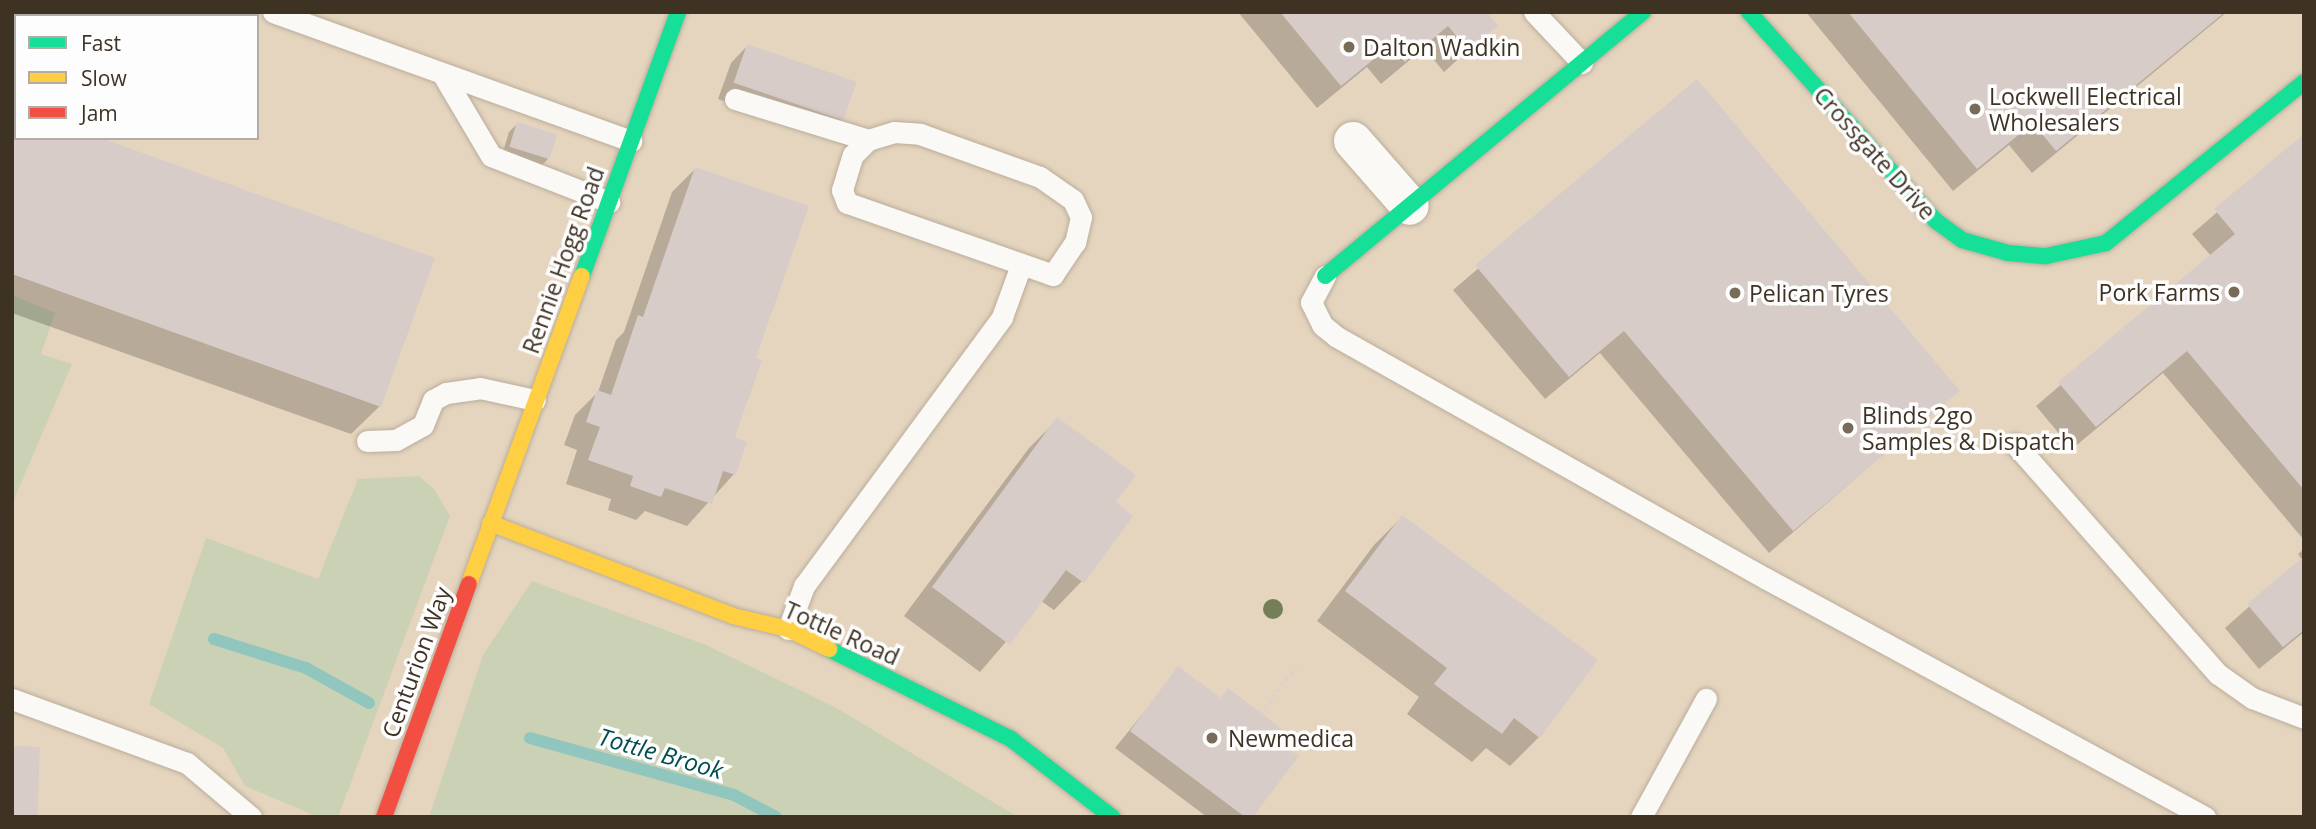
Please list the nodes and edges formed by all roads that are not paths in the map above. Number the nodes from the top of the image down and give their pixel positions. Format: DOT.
graph roads {
  1 [pos="273,12"];
  2 [pos="678,12"];
  3 [pos="1534,12"];
  4 [pos="1643,12"];
  5 [pos="1749,12"];
  6 [pos="1582,62"];
  7 [pos="443,75"];
  8 [pos="2304,82"];
  9 [pos="735,99"];
  10 [pos="868,140"];
  11 [pos="631,141"];
  12 [pos="1353,141"];
  13 [pos="609,202"];
  14 [pos="1410,206"];
  15 [pos="1021,265"];
  16 [pos="1325,276"];
  17 [pos="536,401"];
  18 [pos="367,440"];
  19 [pos="2015,444"];
  20 [pos="490,523"];
  21 [pos="788,629"];
  22 [pos="12,699"];
  23 [pos="1706,699"];
  24 [pos="2304,718"];
  25 [pos="251,817"];
  26 [pos="384,817"];
  27 [pos="1112,817"];
  28 [pos="1641,817"];
  29 [pos="2205,817"];
  1 -- 7 [label="lane"];
  2 -- 11 [label="street, Rennie Hogg Road"];
  3 -- 6 [label="lane"];
  4 -- 6 [label="street"];
  5 -- 8 [label="street, Crossgate Drive"];
  6 -- 14 [label="street"];
  7 -- 11 [label="lane"];
  7 -- 13 [label="lane"];
  9 -- 10 [label="lane"];
  10 -- 15 [label="lane"];
  10 -- 15 [label="lane"];
  11 -- 13 [label="street, Rennie Hogg Road"];
  12 -- 14 [label="street"];
  13 -- 17 [label="street, Rennie Hogg Road"];
  14 -- 16 [label="street"];
  15 -- 21 [label="lane"];
  16 -- 29 [label="lane"];
  17 -- 18 [label="lane"];
  17 -- 20 [label="street, Rennie Hogg Road"];
  19 -- 24 [label="lane"];
  20 -- 21 [label="street, Tottle Road"];
  20 -- 26 [label="street, Centurion Way"];
  21 -- 27 [label="street, Tottle Road"];
  22 -- 25 [label="lane"];
  23 -- 28 [label="lane"];
}
